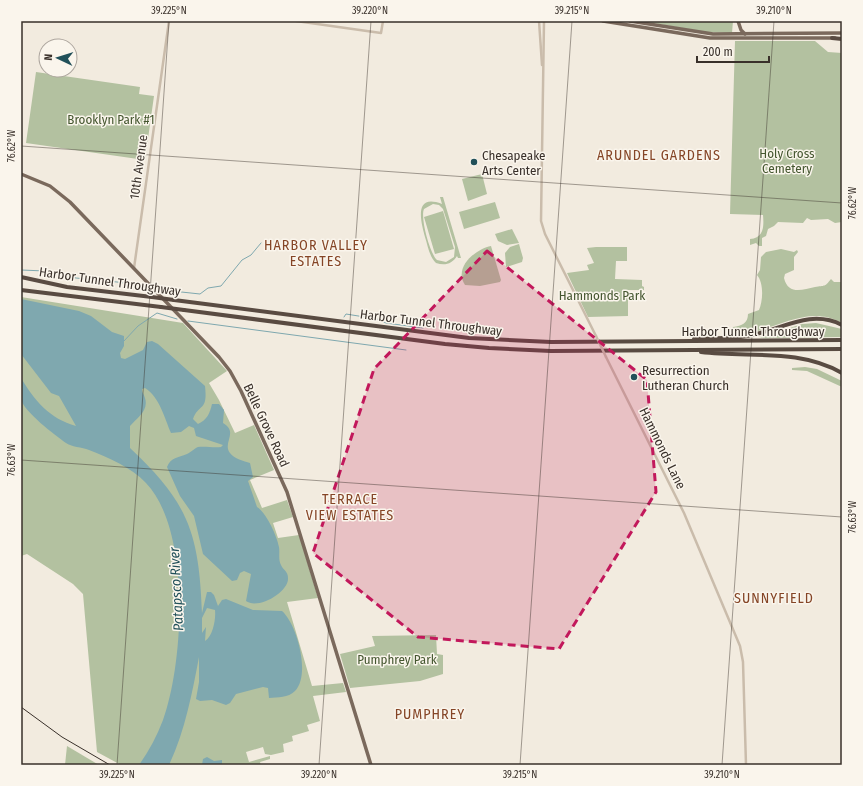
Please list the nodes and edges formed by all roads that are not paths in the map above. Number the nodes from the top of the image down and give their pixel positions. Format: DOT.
graph roads {
  1 [pos="168,21"];
  2 [pos="296,21"];
  3 [pos="383,21"];
  4 [pos="539,21"];
  5 [pos="544,21"];
  6 [pos="603,21"];
  7 [pos="630,21"];
  8 [pos="738,21"];
  9 [pos="540,28"];
  10 [pos="842,33"];
  11 [pos="746,34"];
  12 [pos="540,37"];
  13 [pos="544,37"];
  14 [pos="832,38"];
  15 [pos="842,38"];
  16 [pos="544,52"];
  17 [pos="543,75"];
  18 [pos="21,174"];
  19 [pos="134,269"];
  20 [pos="21,277"];
  21 [pos="21,290"];
  22 [pos="842,325"];
  23 [pos="842,340"];
  24 [pos="625,342"];
  25 [pos="842,349"];
  26 [pos="687,350"];
  27 [pos="842,372"];
  28 [pos="370,765"];
  29 [pos="746,765"];
  1 -- 19 [label="street, 10th Avenue"];
  2 -- 3 [label="street"];
  4 -- 9 [label="street, Hammonds Lane"];
  5 -- 13 [label="street, Hammonds Lane"];
  6 -- 14 [label="main road"];
  7 -- 11 [label="main road"];
  8 -- 11 [label="main road"];
  9 -- 12 [label="street, Hammonds Lane"];
  9 -- 13 [label="street"];
  10 -- 11 [label="main road"];
  12 -- 16 [label="street"];
  12 -- 17 [label="street, Hammonds Lane"];
  13 -- 16 [label="street, Hammonds Lane"];
  14 -- 15 [label="highway"];
  16 -- 17 [label="street, Hammonds Lane"];
  17 -- 29 [label="street, Hammonds Lane, bridge"];
  18 -- 19 [label="main road, Belle Grove Road"];
  19 -- 28 [label="main road, Belle Grove Road"];
  20 -- 24 [label="highway, Harbor Tunnel Throughway, bridge"];
  21 -- 26 [label="highway, Harbor Tunnel Throughway, bridge"];
  22 -- 24 [label="highway"];
  23 -- 24 [label="highway, Harbor Tunnel Throughway"];
  25 -- 26 [label="highway, Harbor Tunnel Throughway"];
  26 -- 27 [label="highway"];
}
